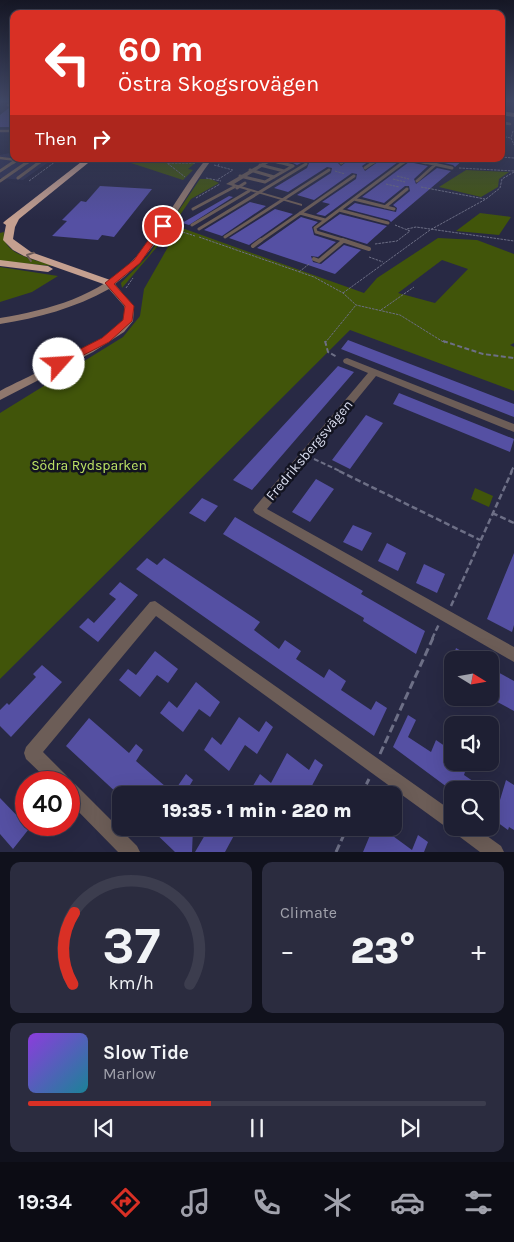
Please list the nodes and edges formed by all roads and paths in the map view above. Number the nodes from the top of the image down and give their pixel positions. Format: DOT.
graph roads {
  1 [pos="513,142"];
  2 [pos="514,145"];
  3 [pos="14,162"];
  4 [pos="28,162"];
  5 [pos="40,162"];
  6 [pos="75,162"];
  7 [pos="85,162"];
  8 [pos="212,162"];
  9 [pos="219,162"];
  10 [pos="265,162"];
  11 [pos="280,162"];
  12 [pos="374,162"];
  13 [pos="404,162"];
  14 [pos="425,162"];
  15 [pos="168,163"];
  16 [pos="196,164"];
  17 [pos="306,164"];
  18 [pos="436,164"];
  19 [pos="260,165"];
  20 [pos="217,166"];
  21 [pos="365,168"];
  22 [pos="452,168"];
  23 [pos="250,170"];
  24 [pos="330,170"];
  25 [pos="0,171"];
  26 [pos="284,171"];
  27 [pos="514,171"];
  28 [pos="240,176"];
  29 [pos="354,176"];
  30 [pos="0,177"];
  31 [pos="5,177"];
  32 [pos="191,177"];
  33 [pos="274,177"];
  34 [pos="383,177"];
  35 [pos="18,178"];
  36 [pos="217,180"];
  37 [pos="0,181"];
  38 [pos="417,181"];
  39 [pos="405,182"];
  40 [pos="245,183"];
  41 [pos="236,187"];
  42 [pos="420,187"];
  43 [pos="407,189"];
  44 [pos="249,191"];
  45 [pos="258,193"];
  46 [pos="354,199"];
  47 [pos="486,199"];
  48 [pos="282,200"];
  49 [pos="300,205"];
  50 [pos="308,207"];
  51 [pos="385,207"];
  52 [pos="193,209"];
  53 [pos="394,209"];
  54 [pos="340,210"];
  55 [pos="300,213"];
  56 [pos="13,216"];
  57 [pos="0,220"];
  58 [pos="325,220"];
  59 [pos="388,223"];
  60 [pos="192,225"];
  61 [pos="199,228"];
  62 [pos="0,229"];
  63 [pos="173,229"];
  64 [pos="407,229"];
  65 [pos="430,230"];
  66 [pos="225,237"];
  67 [pos="343,241"];
  68 [pos="514,241"];
  69 [pos="253,246"];
  70 [pos="369,248"];
  71 [pos="314,259"];
  72 [pos="383,262"];
  73 [pos="0,263"];
  74 [pos="104,286"];
  75 [pos="414,287"];
  76 [pos="343,292"];
  77 [pos="356,305"];
  78 [pos="381,310"];
  79 [pos="0,321"];
  80 [pos="514,358"];
  81 [pos="346,361"];
  82 [pos="374,372"];
  83 [pos="0,396"];
  84 [pos="514,428"];
  85 [pos="305,454"];
  86 [pos="514,466"];
  87 [pos="492,513"];
  88 [pos="514,523"];
  89 [pos="480,540"];
  90 [pos="446,616"];
  91 [pos="514,655"];
  92 [pos="375,764"];
  93 [pos="50,771"];
  94 [pos="365,786"];
  95 [pos="80,801"];
  96 [pos="444,815"];
  97 [pos="343,836"];
  98 [pos="473,836"];
  99 [pos="130,852"];
  100 [pos="336,852"];
  101 [pos="495,852"];
  1 -- 2 [label="path"];
  3 -- 25 [label="lane"];
  4 -- 31 [label="lane"];
  5 -- 35 [label="lane"];
  6 -- 56 [label="highway"];
  7 -- 56 [label="highway"];
  8 -- 20 [label="path"];
  8 -- 74 [label="street"];
  9 -- 20 [label="path"];
  10 -- 19 [label="street"];
  11 -- 26 [label="lane"];
  12 -- 21 [label="lane"];
  13 -- 34 [label="lane"];
  14 -- 18 [label="lane"];
  15 -- 16 [label="path"];
  15 -- 32 [label="path"];
  17 -- 45 [label="lane"];
  18 -- 22 [label="lane"];
  18 -- 38 [label="lane"];
  19 -- 23 [label="street"];
  19 -- 26 [label="lane"];
  20 -- 36 [label="path"];
  22 -- 27 [label="path"];
  23 -- 28 [label="street"];
  23 -- 33 [label="lane"];
  24 -- 48 [label="lane"];
  26 -- 33 [label="lane"];
  27 -- 47 [label="path"];
  28 -- 33 [label="lane"];
  28 -- 41 [label="street"];
  29 -- 50 [label="lane"];
  30 -- 31 [label="lane"];
  31 -- 37 [label="lane"];
  34 -- 39 [label="path"];
  34 -- 46 [label="lane"];
  40 -- 41 [label="lane"];
  41 -- 44 [label="street"];
  41 -- 52 [label="lane"];
  42 -- 47 [label="path"];
  43 -- 51 [label="lane"];
  44 -- 45 [label="street"];
  44 -- 60 [label="lane"];
  45 -- 48 [label="street"];
  45 -- 61 [label="lane"];
  46 -- 51 [label="lane"];
  46 -- 54 [label="lane"];
  47 -- 65 [label="path"];
  48 -- 49 [label="street"];
  48 -- 66 [label="lane"];
  49 -- 50 [label="lane"];
  50 -- 55 [label="lane"];
  51 -- 53 [label="lane"];
  54 -- 58 [label="lane"];
  54 -- 59 [label="lane"];
  55 -- 58 [label="lane"];
  55 -- 69 [label="lane"];
  56 -- 57 [label="highway"];
  56 -- 62 [label="highway"];
  74 -- 56 [label="highway, one-way"];
  58 -- 67 [label="lane"];
  59 -- 64 [label="path"];
  63 -- 76 [label="path"];
  64 -- 65 [label="path"];
  64 -- 70 [label="path"];
  65 -- 68 [label="path"];
  65 -- 72 [label="path"];
  67 -- 70 [label="lane"];
  67 -- 71 [label="lane"];
  70 -- 72 [label="path"];
  72 -- 76 [label="path"];
  73 -- 74 [label="highway"];
  74 -- 79 [label="street"];
  74 -- 83 [label="street"];
  75 -- 78 [label="path"];
  76 -- 77 [label="path"];
  77 -- 78 [label="path"];
  77 -- 81 [label="path"];
  78 -- 80 [label="path"];
  81 -- 82 [label="street"];
  82 -- 84 [label="street"];
  82 -- 85 [label="street, Fredriksbergsvägen"];
  85 -- 89 [label="path"];
  85 -- 90 [label="street, Fredriksbergsvägen"];
  86 -- 87 [label="path"];
  87 -- 88 [label="path"];
  87 -- 89 [label="path"];
  89 -- 90 [label="path"];
  90 -- 91 [label="street, Fredriksbergsvägen"];
  90 -- 92 [label="path"];
  92 -- 93 [label="street"];
  92 -- 94 [label="path"];
  92 -- 96 [label="street"];
  95 -- 99 [label="street"];
  97 -- 100 [label="path"];
  98 -- 101 [label="street"];
}
